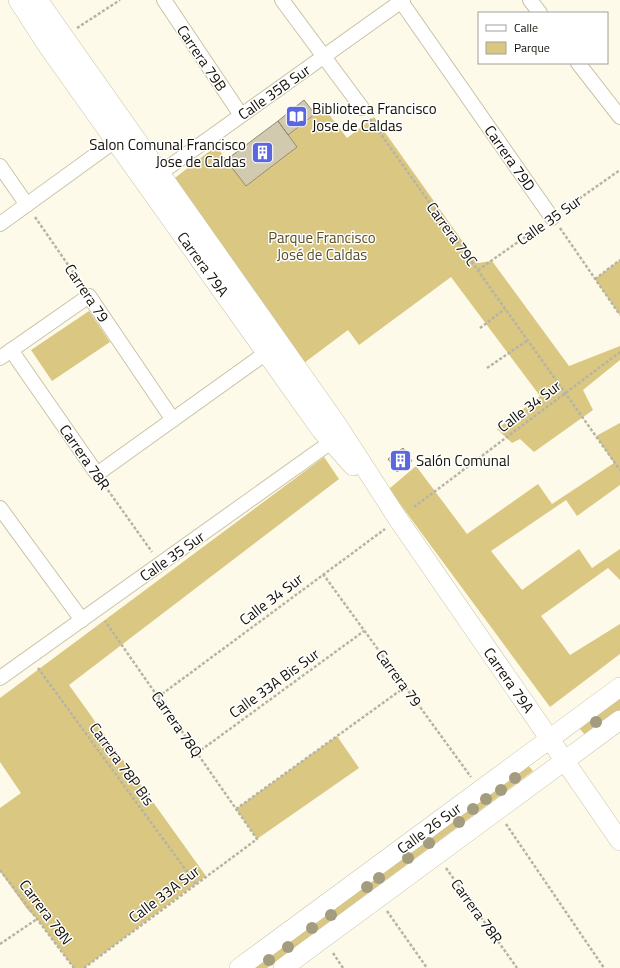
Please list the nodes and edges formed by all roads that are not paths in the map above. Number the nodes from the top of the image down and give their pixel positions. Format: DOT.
graph roads {
  1 [pos="18,0"];
  2 [pos="38,0"];
  3 [pos="164,0"];
  4 [pos="282,0"];
  5 [pos="401,0"];
  6 [pos="530,0"];
  7 [pos="539,12"];
  8 [pos="324,56"];
  9 [pos="579,64"];
  10 [pos="362,108"];
  11 [pos="241,115"];
  12 [pos="620,117"];
  13 [pos="122,136"];
  14 [pos="0,166"];
  15 [pos="153,178"];
  16 [pos="27,205"];
  17 [pos="552,218"];
  18 [pos="0,224"];
  19 [pos="273,348"];
  20 [pos="6,354"];
  21 [pos="173,420"];
  22 [pos="338,438"];
  23 [pos="0,508"];
  24 [pos="82,620"];
  25 [pos="0,678"];
  26 [pos="620,687"];
  27 [pos="620,720"];
  28 [pos="550,739"];
  29 [pos="565,761"];
  30 [pos="620,841"];
  31 [pos="238,968"];
  32 [pos="283,968"];
  1 -- 13 [label="street, Carrera 79A"];
  2 -- 13 [label="street, Carrera 79A"];
  3 -- 11 [label="street, Carrera 79B"];
  4 -- 8 [label="street"];
  5 -- 8 [label="street, Calle 35B Sur"];
  5 -- 17 [label="street, Carrera 79D"];
  6 -- 7 [label="street"];
  8 -- 10 [label="street"];
  8 -- 11 [label="street, Calle 35B Sur"];
  9 -- 12 [label="street"];
  11 -- 15 [label="street, Calle 35B Sur"];
  13 -- 15 [label="street, Carrera 79A"];
  13 -- 16 [label="street"];
  14 -- 16 [label="street"];
  15 -- 19 [label="street, Carrera 79A"];
  16 -- 18 [label="street"];
  19 -- 21 [label="street"];
  19 -- 22 [label="street, Carrera 79A"];
  20 -- 21 [label="street, Carrera 78R"];
  20 -- 21 [label="street, Carrera 79"];
  22 -- 24 [label="street, Calle 35 Sur"];
  22 -- 28 [label="street, Carrera 79A"];
  23 -- 24 [label="street"];
  24 -- 25 [label="street, Calle 35 Sur"];
  26 -- 28 [label="street, Calle 26 Sur"];
  27 -- 29 [label="street, Calle 26 Sur"];
  28 -- 29 [label="street, Carrera 79A"];
  28 -- 31 [label="street, Calle 26 Sur"];
  29 -- 30 [label="street, Carrera 79A"];
  29 -- 32 [label="street, Calle 26 Sur"];
}
